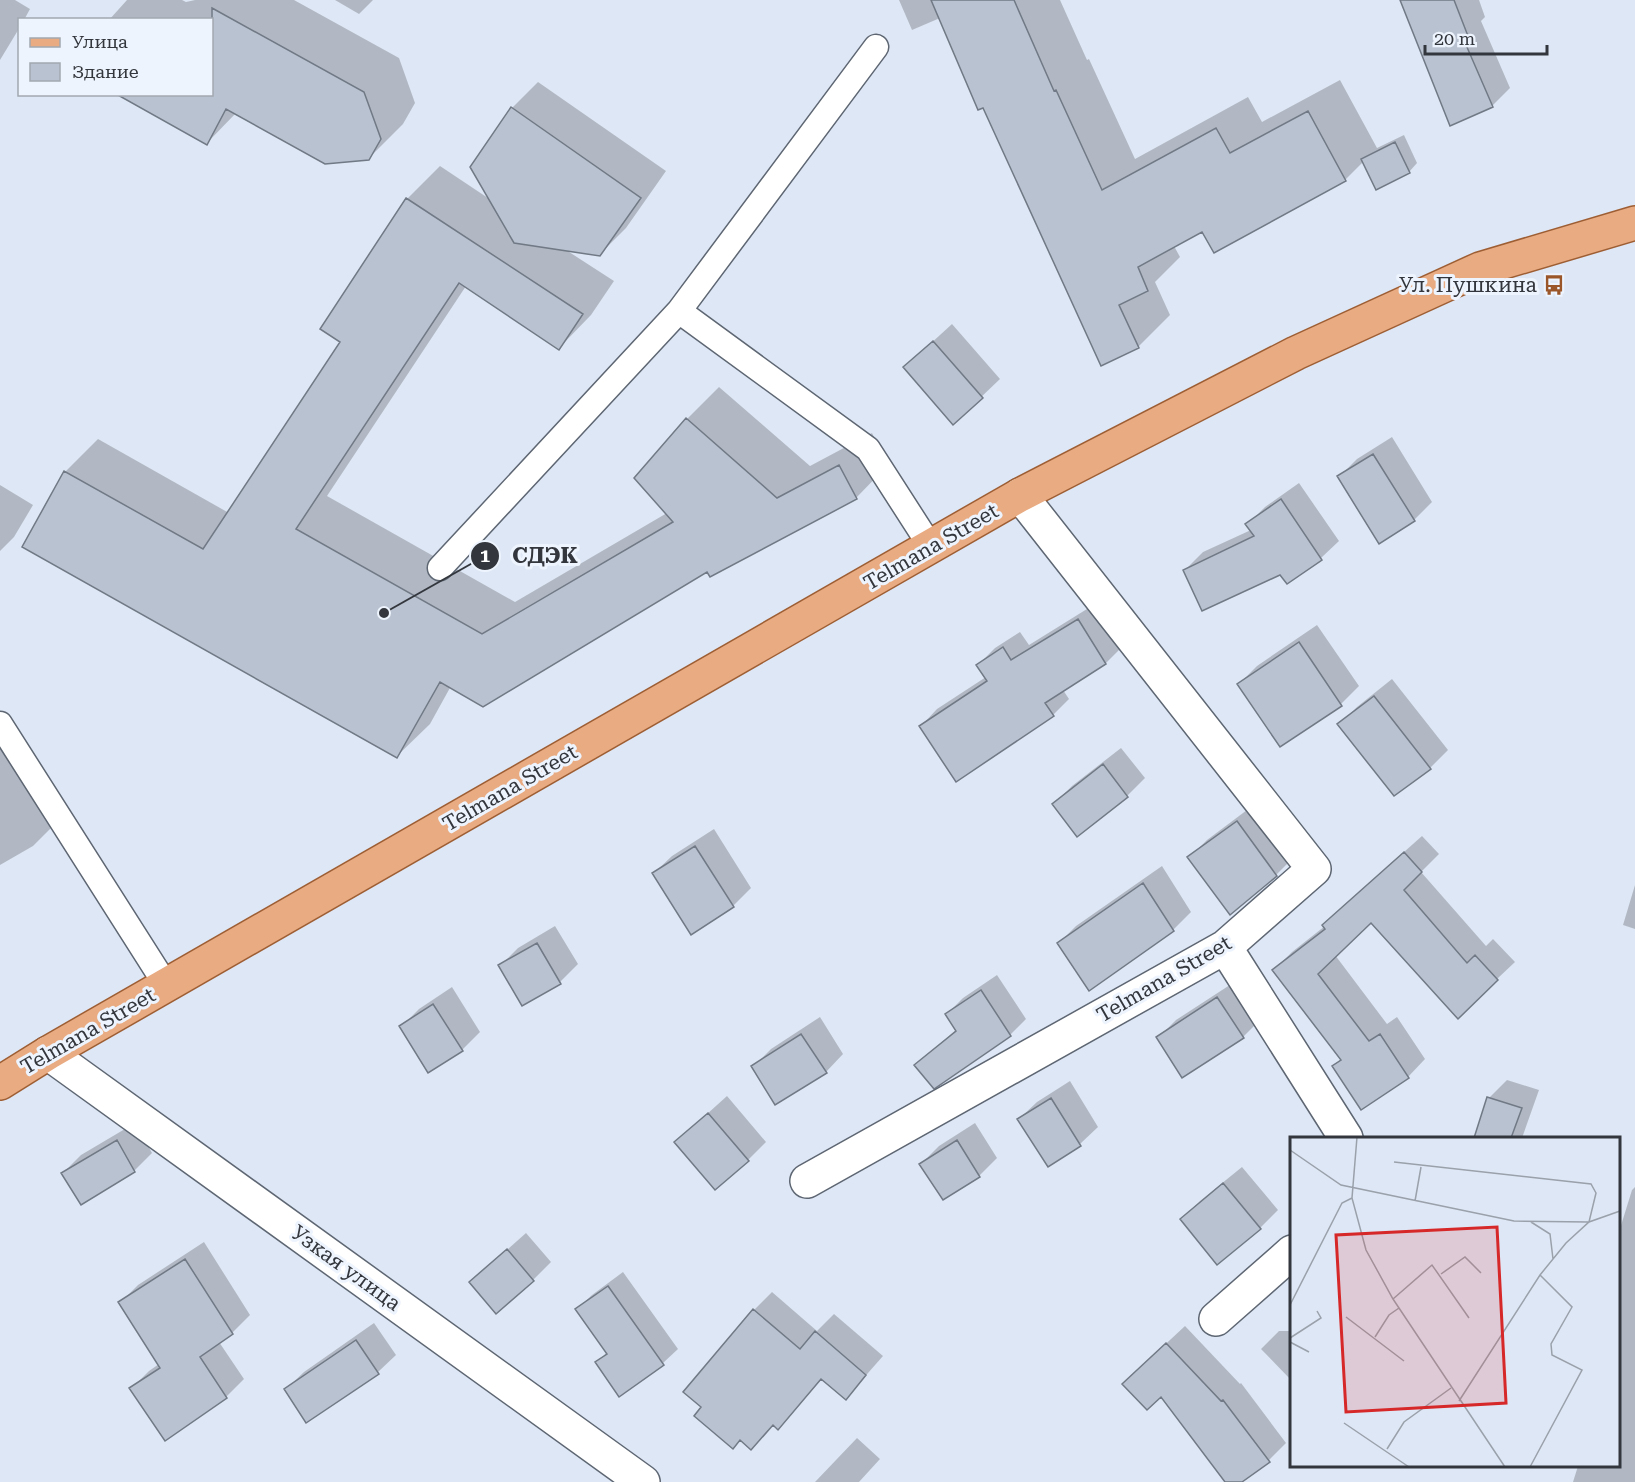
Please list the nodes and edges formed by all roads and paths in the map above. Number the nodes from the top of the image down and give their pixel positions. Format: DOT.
graph roads {
  1 [pos="876,47"];
  2 [pos="1635,223"];
  3 [pos="679,310"];
  4 [pos="1020,495"];
  5 [pos="932,547"];
  6 [pos="440,568"];
  7 [pos="0,724"];
  8 [pos="1225,947"];
  9 [pos="166,986"];
  10 [pos="48,1053"];
  11 [pos="0,1083"];
  12 [pos="1346,1137"];
  13 [pos="807,1181"];
  14 [pos="1290,1254"];
  15 [pos="1216,1319"];
  16 [pos="643,1482"];
  1 -- 3 [label="lane"];
  2 -- 4 [label="main road, Telmana Street"];
  3 -- 5 [label="lane"];
  3 -- 6 [label="lane"];
  4 -- 5 [label="main road, Telmana Street"];
  4 -- 8 [label="street, Telmana Street"];
  5 -- 9 [label="main road, Telmana Street"];
  7 -- 9 [label="lane"];
  8 -- 12 [label="street"];
  8 -- 13 [label="street, Telmana Street"];
  9 -- 10 [label="main road, Telmana Street"];
  10 -- 11 [label="main road, Telmana Street"];
  10 -- 16 [label="street, Узкая улица"];
  14 -- 15 [label="street"];
}
